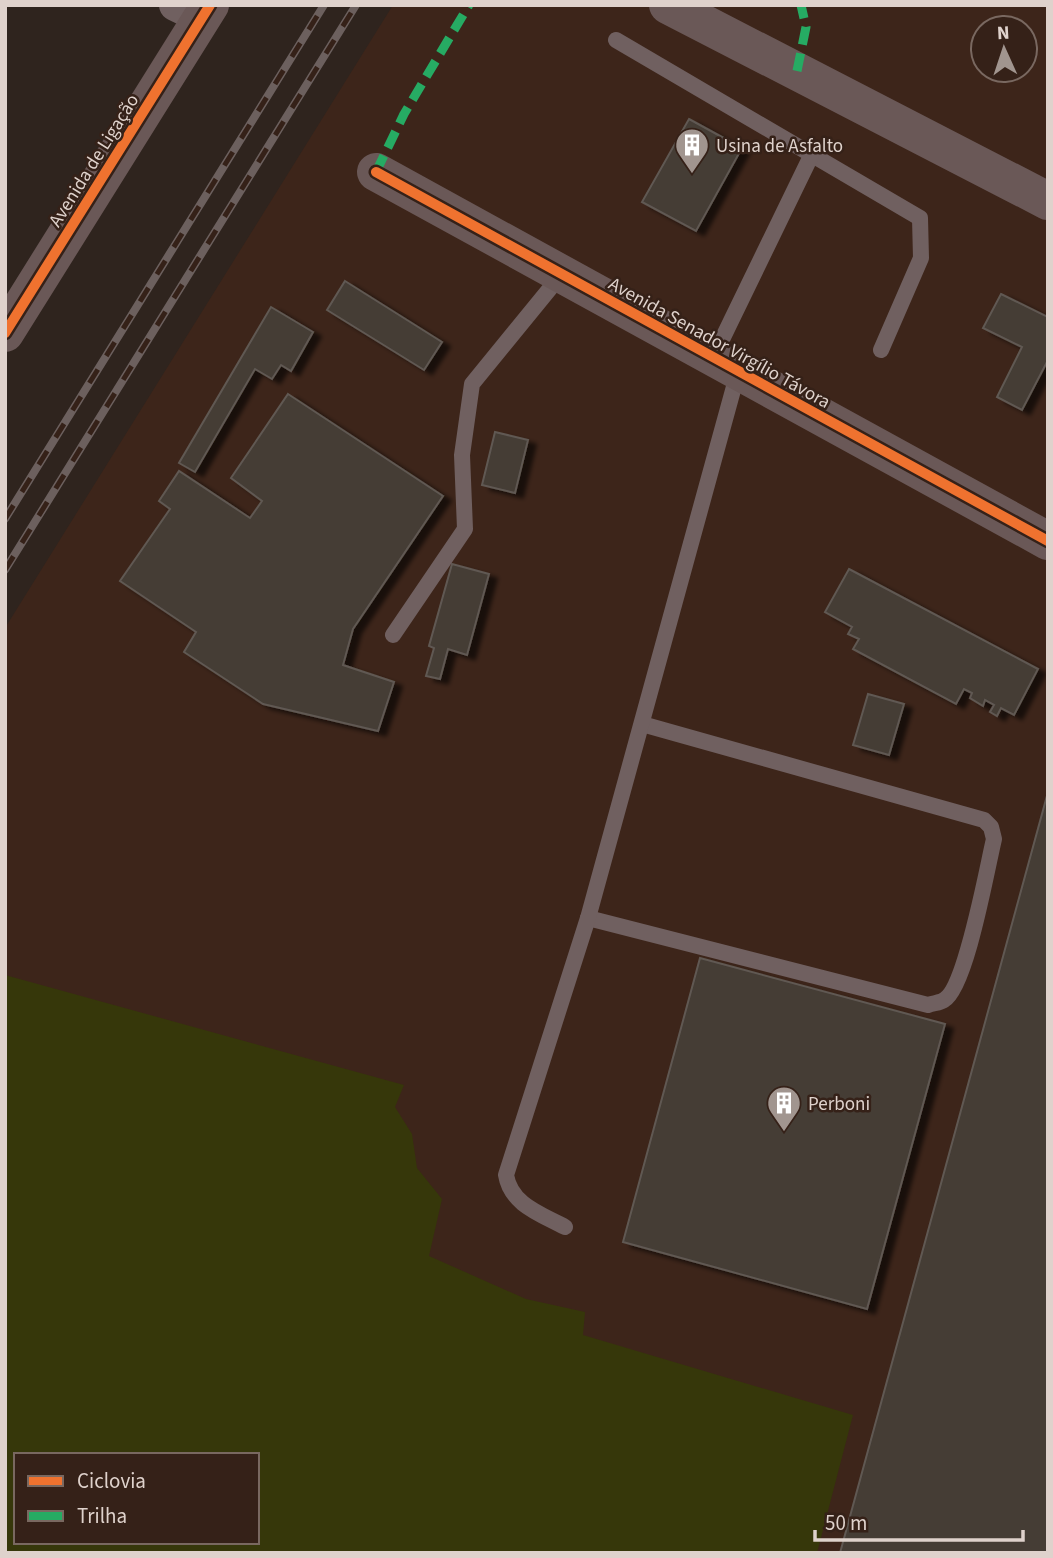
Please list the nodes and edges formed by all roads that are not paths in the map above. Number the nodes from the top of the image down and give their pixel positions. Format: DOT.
graph roads {
  1 [pos="668,5"];
  2 [pos="196,10"];
  3 [pos="616,40"];
  4 [pos="811,156"];
  5 [pos="376,172"];
  6 [pos="1048,201"];
  7 [pos="561,275"];
  8 [pos="5,333"];
  9 [pos="881,350"];
  10 [pos="725,365"];
  11 [pos="1048,541"];
  12 [pos="393,635"];
  13 [pos="642,724"];
  14 [pos="588,918"];
  15 [pos="565,1227"];
  1 -- 6 [label="street"];
  2 -- 8 [label="street, Avenida de Ligação"];
  3 -- 4 [label="lane"];
  4 -- 9 [label="lane"];
  4 -- 10 [label="lane"];
  5 -- 7 [label="street, Avenida Senador Virgílio Távora"];
  7 -- 10 [label="street, Avenida Senador Virgílio Távora"];
  7 -- 12 [label="lane"];
  10 -- 11 [label="street, Avenida Senador Virgílio Távora"];
  10 -- 13 [label="lane"];
  13 -- 14 [label="lane"];
  13 -- 14 [label="lane"];
  14 -- 15 [label="lane"];
}
